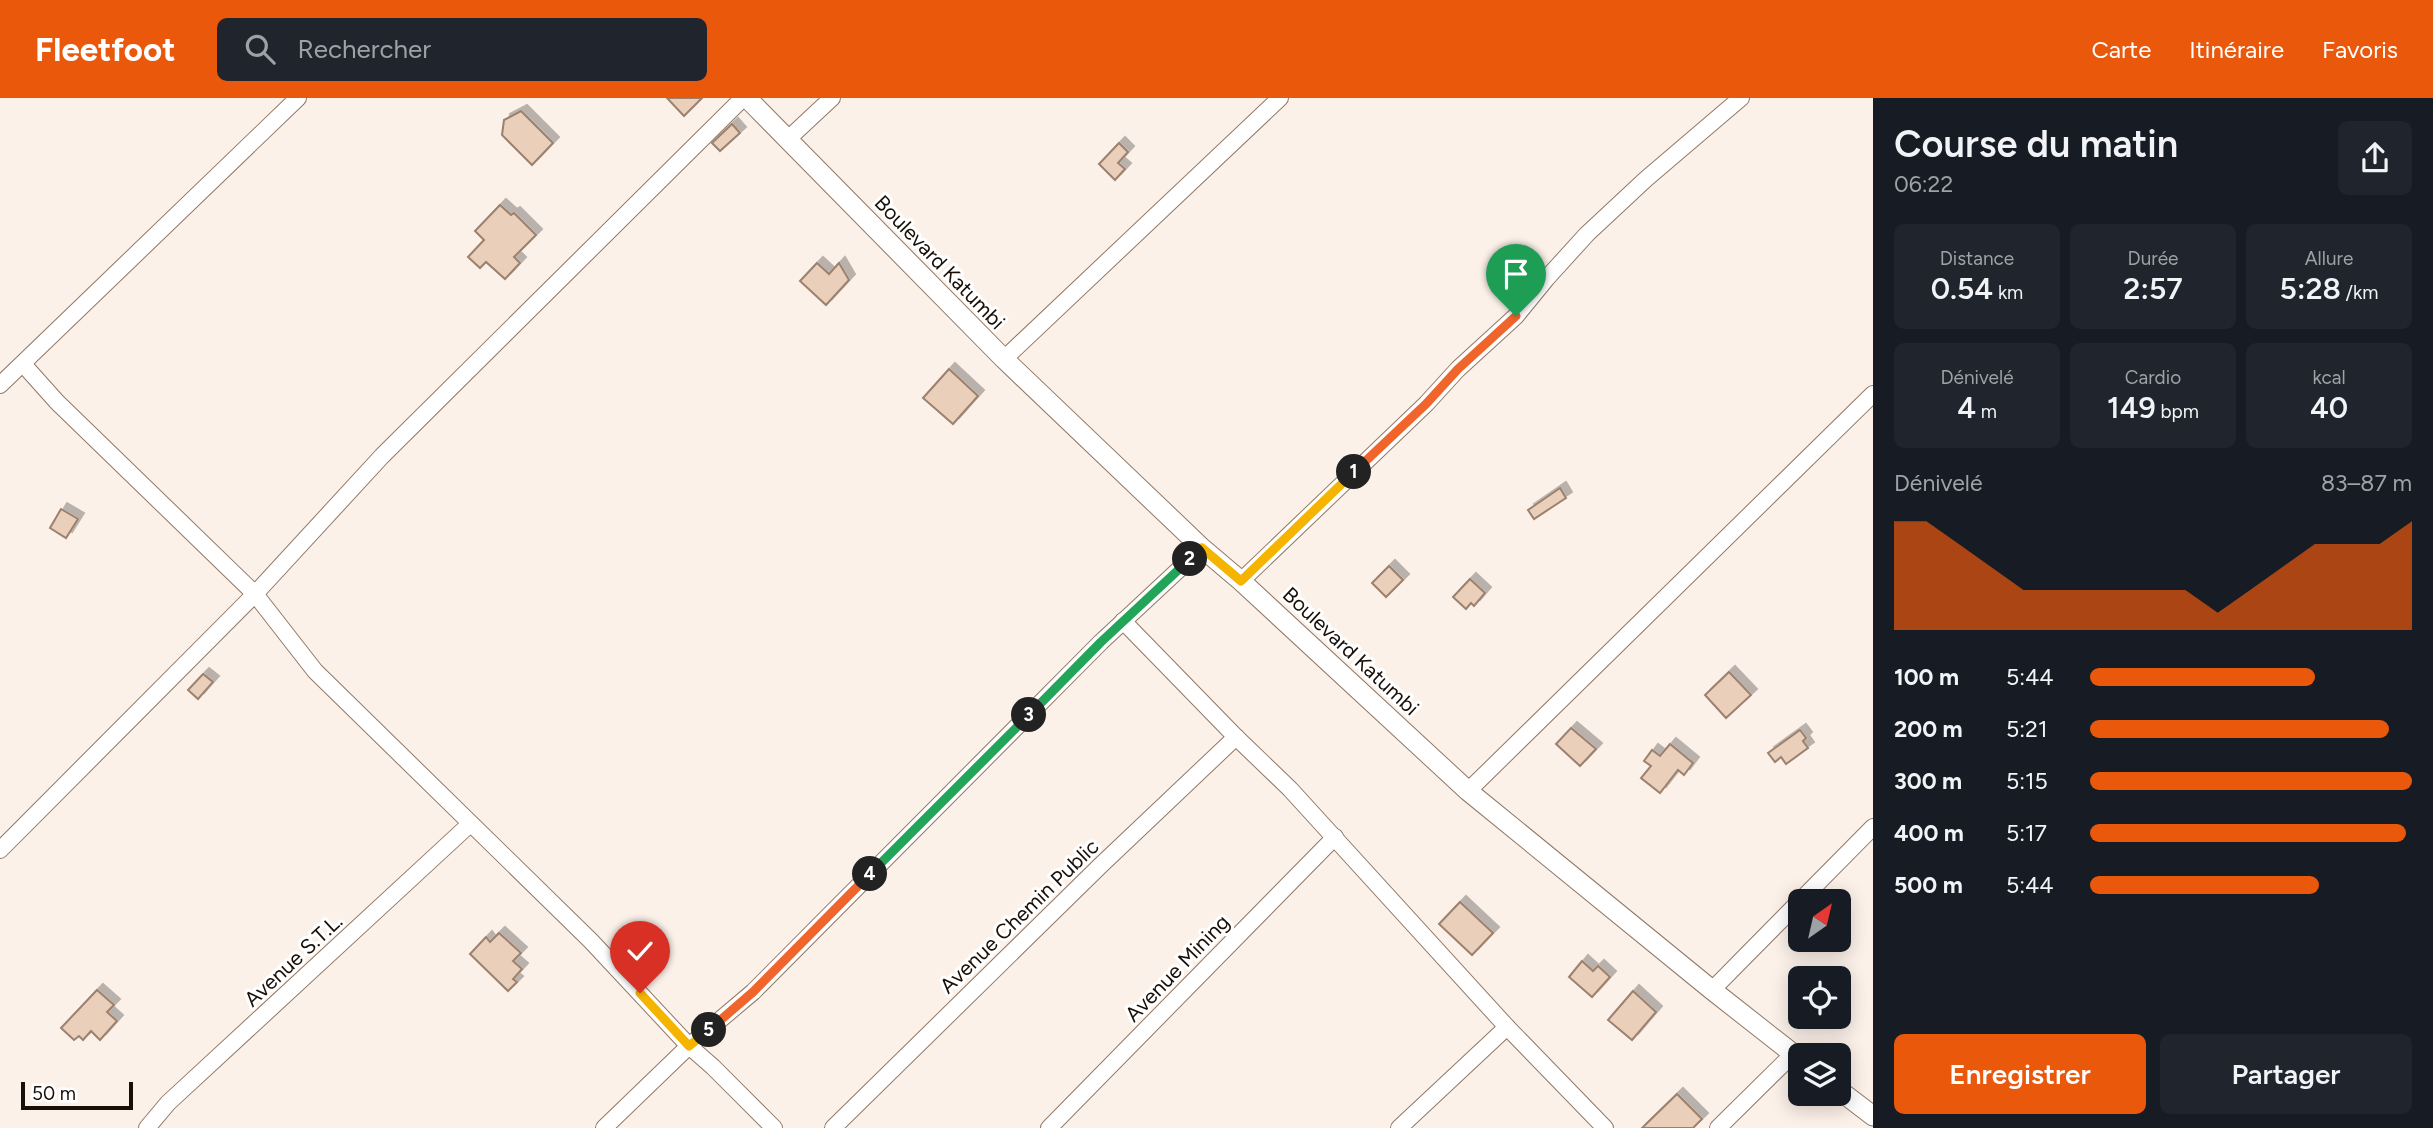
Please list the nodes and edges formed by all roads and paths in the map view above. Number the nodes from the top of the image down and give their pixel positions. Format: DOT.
graph roads {
  1 [pos="298,98"];
  2 [pos="745,98"];
  3 [pos="832,98"];
  4 [pos="1280,98"];
  5 [pos="1741,98"];
  6 [pos="788,139"];
  7 [pos="1004,359"];
  8 [pos="23,364"];
  9 [pos="0,385"];
  10 [pos="1873,394"];
  11 [pos="1202,548"];
  12 [pos="1241,581"];
  13 [pos="255,594"];
  14 [pos="1123,621"];
  15 [pos="1236,737"];
  16 [pos="1468,791"];
  17 [pos="470,824"];
  18 [pos="1873,827"];
  19 [pos="1335,837"];
  20 [pos="0,850"];
  21 [pos="1712,990"];
  22 [pos="1507,1027"];
  23 [pos="689,1046"];
  24 [pos="1788,1050"];
  25 [pos="1788,1065"];
  26 [pos="1851,1099"];
  27 [pos="1873,1116"];
  28 [pos="147,1128"];
  29 [pos="604,1128"];
  30 [pos="774,1128"];
  31 [pos="833,1128"];
  32 [pos="1049,1128"];
  33 [pos="1399,1128"];
  34 [pos="1605,1128"];
  35 [pos="1718,1128"];
  1 -- 8 [label="street"];
  2 -- 6 [label="street, Boulevard Katumbi"];
  2 -- 13 [label="street"];
  3 -- 6 [label="street"];
  4 -- 7 [label="street"];
  5 -- 12 [label="street"];
  6 -- 7 [label="street, Boulevard Katumbi"];
  7 -- 11 [label="street, Boulevard Katumbi"];
  8 -- 9 [label="street"];
  8 -- 13 [label="street"];
  10 -- 16 [label="street"];
  11 -- 12 [label="street, Boulevard Katumbi"];
  11 -- 14 [label="street"];
  12 -- 16 [label="street, Boulevard Katumbi"];
  13 -- 17 [label="street"];
  13 -- 20 [label="street"];
  14 -- 15 [label="street"];
  14 -- 23 [label="street"];
  15 -- 19 [label="street"];
  15 -- 31 [label="street, Avenue Chemin Public"];
  16 -- 21 [label="street, Boulevard Katumbi"];
  17 -- 23 [label="street"];
  17 -- 28 [label="street, Avenue S.T.L."];
  18 -- 21 [label="street"];
  19 -- 22 [label="street"];
  19 -- 32 [label="street, Avenue Mining"];
  21 -- 24 [label="street, Boulevard Katumbi"];
  22 -- 33 [label="street"];
  22 -- 34 [label="street"];
  23 -- 29 [label="street"];
  23 -- 30 [label="street"];
  25 -- 35 [label="street"];
  26 -- 27 [label="street"];
}
